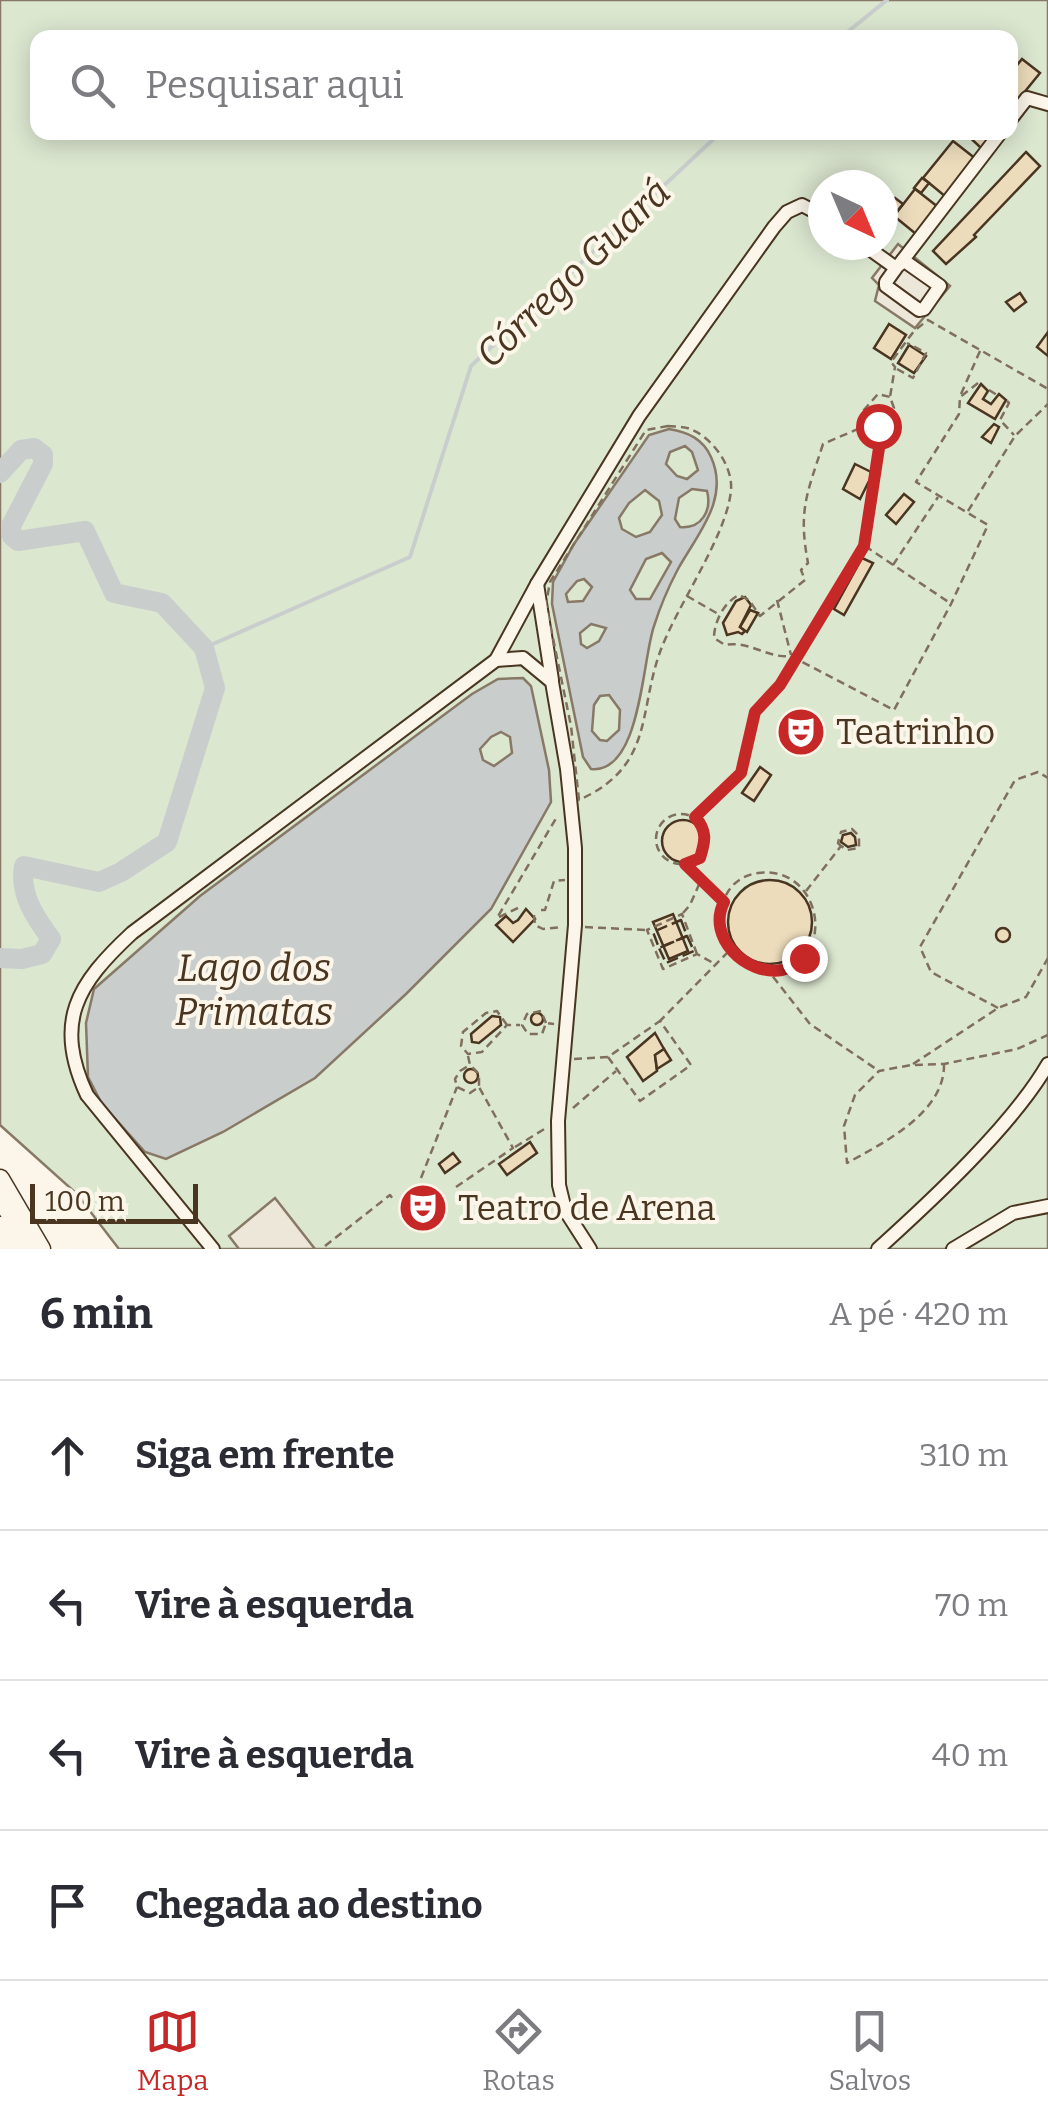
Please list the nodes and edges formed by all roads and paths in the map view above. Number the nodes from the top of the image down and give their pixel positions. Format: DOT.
graph roads {
  1 [pos="1048,104"];
  2 [pos="1018,110"];
  3 [pos="995,140"];
  4 [pos="808,207"];
  5 [pos="892,260"];
  6 [pos="906,342"];
  7 [pos="980,350"];
  8 [pos="894,368"];
  9 [pos="978,383"];
  10 [pos="1048,389"];
  11 [pos="989,390"];
  12 [pos="998,395"];
  13 [pos="890,396"];
  14 [pos="960,398"];
  15 [pos="1007,401"];
  16 [pos="1048,404"];
  17 [pos="883,422"];
  18 [pos="867,425"];
  19 [pos="1016,436"];
  20 [pos="939,495"];
  21 [pos="967,512"];
  22 [pos="864,546"];
  23 [pos="893,565"];
  24 [pos="537,584"];
  25 [pos="687,596"];
  26 [pos="776,600"];
  27 [pos="952,604"];
  28 [pos="721,615"];
  29 [pos="791,656"];
  30 [pos="797,659"];
  31 [pos="496,660"];
  32 [pos="552,682"];
  33 [pos="1048,778"];
  34 [pos="562,809"];
  35 [pos="695,817"];
  36 [pos="841,846"];
  37 [pos="685,864"];
  38 [pos="567,879"];
  39 [pos="700,880"];
  40 [pos="805,892"];
  41 [pos="724,902"];
  42 [pos="518,908"];
  43 [pos="540,910"];
  44 [pos="682,914"];
  45 [pos="732,950"];
  46 [pos="697,954"];
  47 [pos="1048,958"];
  48 [pos="716,964"];
  49 [pos="767,968"];
  50 [pos="998,1008"];
  51 [pos="660,1021"];
  52 [pos="507,1025"];
  53 [pos="522,1025"];
  54 [pos="1048,1035"];
  55 [pos="468,1054"];
  56 [pos="944,1064"];
  57 [pos="1048,1064"];
  58 [pos="470,1065"];
  59 [pos="912,1065"];
  60 [pos="879,1072"];
  61 [pos="457,1087"];
  62 [pos="479,1087"];
  63 [pos="0,1178"];
  64 [pos="421,1178"];
  65 [pos="456,1187"];
  66 [pos="394,1199"];
  67 [pos="0,1203"];
  68 [pos="1048,1206"];
  69 [pos="0,1220"];
  70 [pos="0,1242"];
  71 [pos="325,1246"];
  72 [pos="4,1249"];
  73 [pos="18,1249"];
  74 [pos="28,1249"];
  75 [pos="41,1249"];
  76 [pos="214,1249"];
  77 [pos="590,1249"];
  78 [pos="878,1249"];
  79 [pos="953,1249"];
  1 -- 2 [label="lane"];
  3 -- 5 [label="lane"];
  4 -- 24 [label="lane"];
  6 -- 7 [label="path"];
  6 -- 8 [label="path"];
  6 -- 8 [label="path"];
  7 -- 10 [label="path"];
  7 -- 14 [label="path"];
  8 -- 13 [label="path"];
  9 -- 14 [label="path"];
  11 -- 12 [label="path"];
  13 -- 17 [label="path"];
  13 -- 18 [label="path"];
  14 -- 20 [label="path"];
  15 -- 19 [label="path"];
  16 -- 19 [label="path"];
  17 -- 18 [label="path"];
  17 -- 22 [label="path"];
  18 -- 26 [label="path"];
  19 -- 21 [label="path"];
  20 -- 21 [label="path"];
  20 -- 23 [label="path"];
  21 -- 27 [label="path"];
  22 -- 23 [label="path"];
  22 -- 30 [label="path"];
  23 -- 27 [label="path"];
  24 -- 31 [label="lane"];
  24 -- 32 [label="lane"];
  25 -- 25 [label="path"];
  25 -- 28 [label="path"];
  26 -- 28 [label="path"];
  26 -- 29 [label="path"];
  27 -- 30 [label="path"];
  28 -- 29 [label="path"];
  29 -- 30 [label="path"];
  30 -- 35 [label="path"];
  31 -- 32 [label="lane"];
  31 -- 76 [label="lane"];
  32 -- 77 [label="lane"];
  33 -- 50 [label="path"];
  34 -- 42 [label="path"];
  35 -- 37 [label="path"];
  35 -- 37 [label="path"];
  36 -- 36 [label="path"];
  36 -- 40 [label="path"];
  37 -- 39 [label="path"];
  38 -- 43 [label="path"];
  39 -- 41 [label="path"];
  39 -- 44 [label="path"];
  40 -- 41 [label="path"];
  40 -- 49 [label="path"];
  41 -- 45 [label="path"];
  44 -- 46 [label="path"];
  44 -- 46 [label="path"];
  45 -- 48 [label="path"];
  45 -- 49 [label="path"];
  46 -- 48 [label="path"];
  47 -- 50 [label="path"];
  48 -- 51 [label="path"];
  49 -- 60 [label="path"];
  50 -- 59 [label="path"];
  51 -- 51 [label="path"];
  52 -- 53 [label="path"];
  52 -- 55 [label="path"];
  52 -- 55 [label="path"];
  54 -- 56 [label="path"];
  55 -- 58 [label="path"];
  56 -- 59 [label="path"];
  56 -- 60 [label="path"];
  57 -- 78 [label="lane"];
  58 -- 61 [label="path"];
  58 -- 62 [label="path"];
  59 -- 60 [label="path"];
  61 -- 62 [label="path"];
  61 -- 64 [label="path"];
  62 -- 65 [label="path"];
  63 -- 75 [label="highway"];
  66 -- 71 [label="path"];
  67 -- 74 [label="lane"];
  68 -- 79 [label="lane"];
  69 -- 73 [label="lane"];
  70 -- 72 [label="highway"];
}
